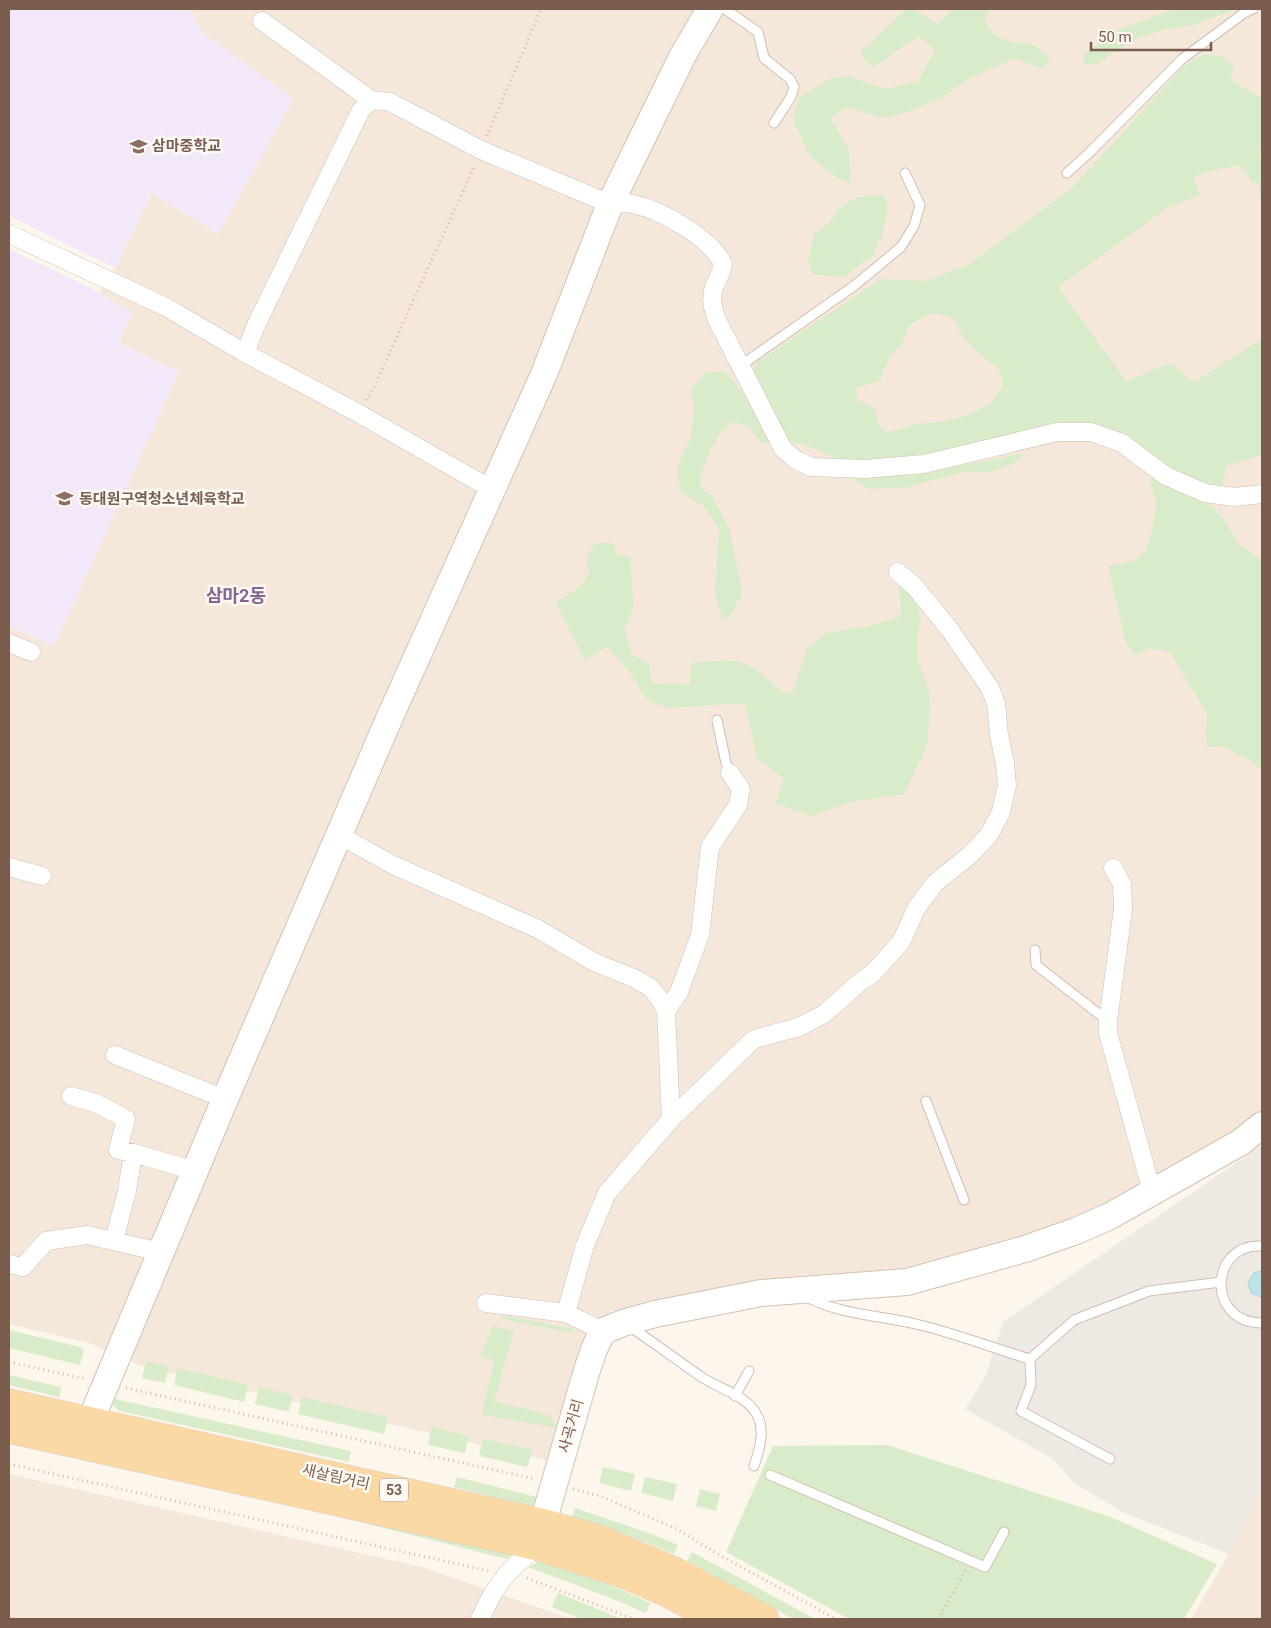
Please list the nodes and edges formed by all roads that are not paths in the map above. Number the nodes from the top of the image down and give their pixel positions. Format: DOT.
graph roads {
  1 [pos="710,9"];
  2 [pos="725,9"];
  3 [pos="1253,9"];
  4 [pos="262,21"];
  5 [pos="371,100"];
  6 [pos="774,123"];
  7 [pos="905,173"];
  8 [pos="1067,173"];
  9 [pos="610,204"];
  10 [pos="9,234"];
  11 [pos="245,353"];
  12 [pos="740,366"];
  13 [pos="491,489"];
  14 [pos="1262,494"];
  15 [pos="898,572"];
  16 [pos="9,642"];
  17 [pos="31,652"];
  18 [pos="717,720"];
  19 [pos="730,772"];
  20 [pos="338,836"];
  21 [pos="9,867"];
  22 [pos="1113,868"];
  23 [pos="42,876"];
  24 [pos="1035,950"];
  25 [pos="666,1011"];
  26 [pos="1108,1021"];
  27 [pos="116,1055"];
  28 [pos="71,1096"];
  29 [pos="225,1100"];
  30 [pos="926,1101"];
  31 [pos="671,1119"];
  32 [pos="1262,1125"];
  33 [pos="133,1153"];
  34 [pos="195,1172"];
  35 [pos="1152,1192"];
  36 [pos="964,1200"];
  37 [pos="114,1241"];
  38 [pos="1262,1246"];
  39 [pos="162,1252"];
  40 [pos="9,1264"];
  41 [pos="1220,1282"];
  42 [pos="795,1290"];
  43 [pos="486,1303"];
  44 [pos="566,1313"];
  45 [pos="1262,1323"];
  46 [pos="613,1327"];
  47 [pos="1030,1359"];
  48 [pos="750,1371"];
  49 [pos="735,1396"];
  50 [pos="9,1403"];
  51 [pos="90,1422"];
  52 [pos="9,1429"];
  53 [pos="1110,1460"];
  54 [pos="754,1466"];
  55 [pos="770,1475"];
  56 [pos="1004,1532"];
  57 [pos="539,1534"];
  58 [pos="704,1616"];
  59 [pos="480,1619"];
  60 [pos="765,1619"];
  1 -- 9 [label="street"];
  2 -- 6 [label="lane"];
  3 -- 8 [label="lane"];
  4 -- 5 [label="street"];
  5 -- 9 [label="street"];
  5 -- 11 [label="street"];
  7 -- 12 [label="lane"];
  9 -- 12 [label="street"];
  9 -- 13 [label="street"];
  10 -- 11 [label="street"];
  11 -- 13 [label="street"];
  12 -- 14 [label="street"];
  13 -- 20 [label="street"];
  15 -- 31 [label="street"];
  16 -- 17 [label="street"];
  18 -- 19 [label="lane"];
  19 -- 25 [label="street"];
  20 -- 25 [label="street"];
  20 -- 29 [label="street"];
  21 -- 23 [label="street"];
  22 -- 26 [label="street"];
  24 -- 26 [label="lane"];
  25 -- 31 [label="street"];
  26 -- 35 [label="street"];
  27 -- 29 [label="street"];
  28 -- 33 [label="street"];
  29 -- 34 [label="street"];
  30 -- 36 [label="lane"];
  31 -- 44 [label="street"];
  32 -- 35 [label="street"];
  33 -- 34 [label="street"];
  33 -- 37 [label="street"];
  34 -- 39 [label="street"];
  35 -- 42 [label="street"];
  37 -- 39 [label="street"];
  37 -- 40 [label="street"];
  38 -- 41 [label="lane"];
  39 -- 51 [label="street"];
  41 -- 45 [label="lane"];
  41 -- 47 [label="lane"];
  42 -- 46 [label="street"];
  42 -- 47 [label="lane"];
  43 -- 44 [label="street"];
  44 -- 46 [label="street"];
  46 -- 49 [label="lane"];
  46 -- 57 [label="street, 사곡거리"];
  47 -- 53 [label="lane"];
  48 -- 49 [label="lane"];
  49 -- 54 [label="lane"];
  50 -- 51 [label="main road, 새살림거리 / 53"];
  51 -- 57 [label="main road, 새살림거리 / 53"];
  52 -- 57 [label="main road, 새살림거리 / 53"];
  55 -- 56 [label="lane"];
  57 -- 58 [label="main road, 새살림거리 / 53"];
  57 -- 59 [label="street"];
  57 -- 60 [label="main road, 새살림거리 / 53"];
}
